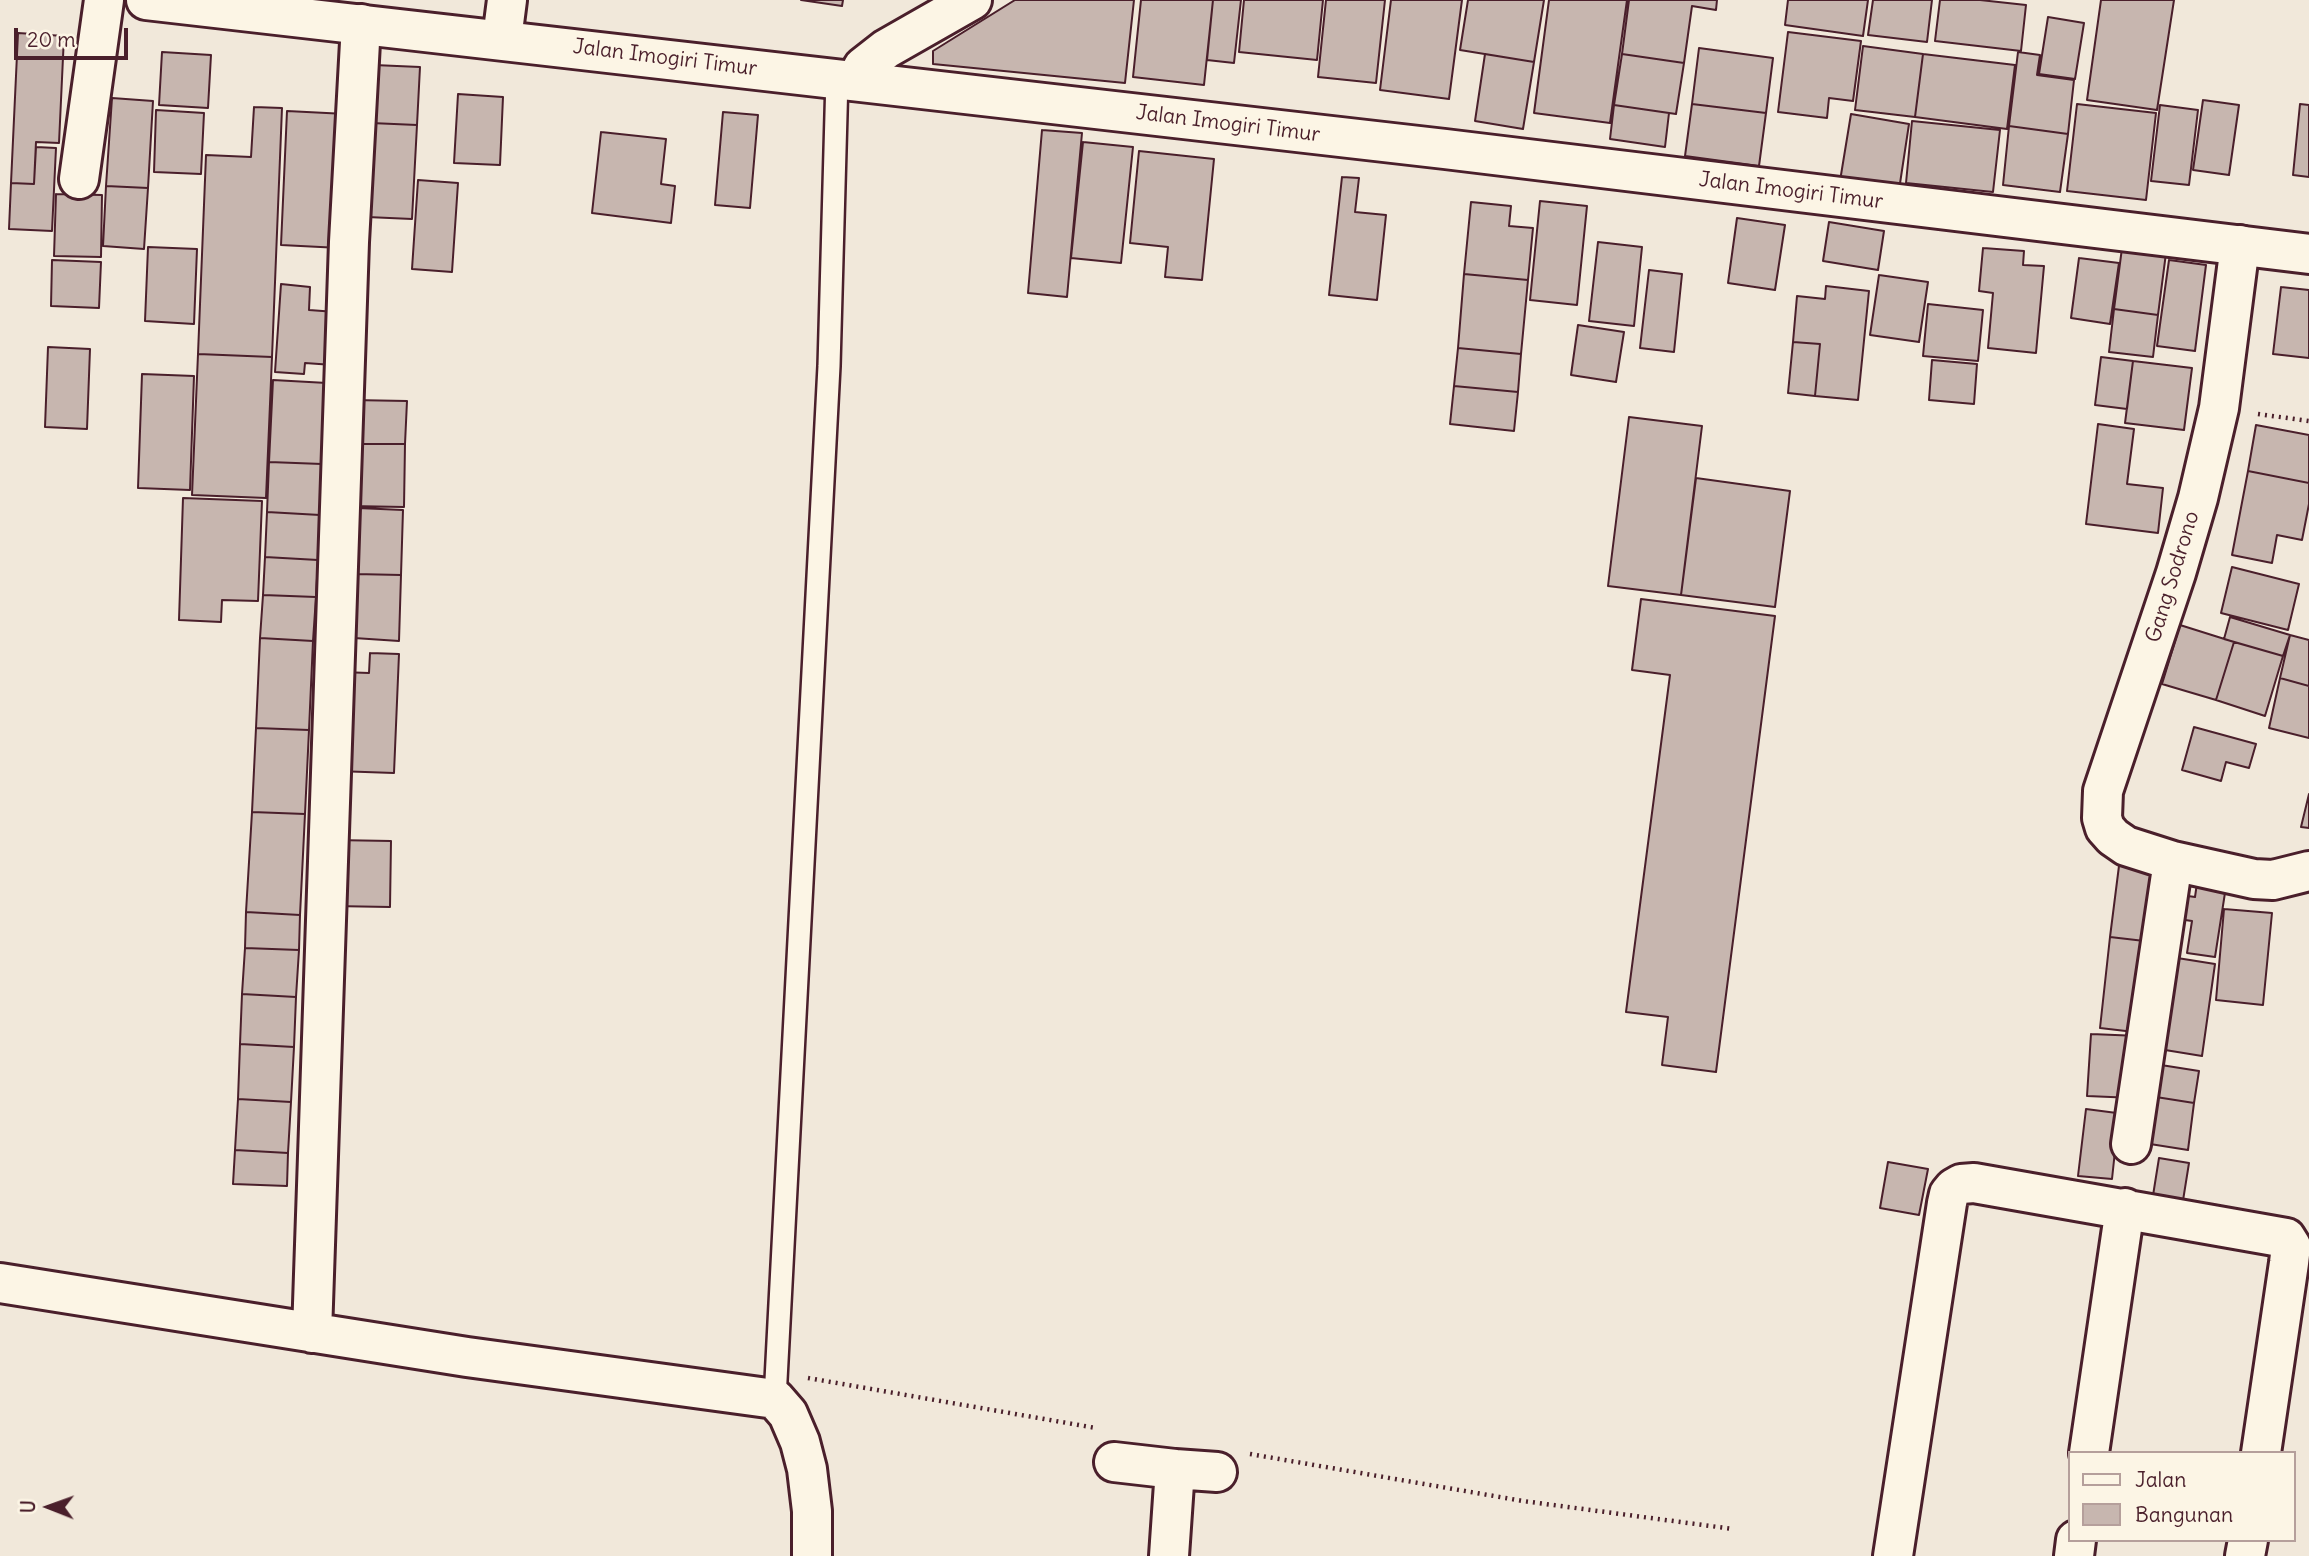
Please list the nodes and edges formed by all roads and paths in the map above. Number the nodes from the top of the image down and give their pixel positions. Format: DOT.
graph roads {
  1 [pos="104,0"];
  2 [pos="146,0"];
  3 [pos="507,0"];
  4 [pos="972,0"];
  5 [pos="361,24"];
  6 [pos="502,39"];
  7 [pos="846,80"];
  8 [pos="79,179"];
  9 [pos="2241,245"];
  10 [pos="2309,254"];
  11 [pos="2219,408"];
  12 [pos="2309,421"];
  13 [pos="2172,861"];
  14 [pos="2309,871"];
  15 [pos="2131,1144"];
  16 [pos="2125,1208"];
  17 [pos="0,1283"];
  18 [pos="312,1333"];
  19 [pos="776,1386"];
  20 [pos="1108,1445"];
  21 [pos="2089,1451"];
  22 [pos="2261,1451"];
  23 [pos="1227,1462"];
  24 [pos="1175,1469"];
  25 [pos="1733,1529"];
  26 [pos="812,1556"];
  27 [pos="1169,1556"];
  28 [pos="1894,1556"];
  1 -- 8 [label="street"];
  2 -- 5 [label="street, Jalan Imogiri Timur"];
  3 -- 6 [label="street"];
  4 -- 7 [label="street"];
  5 -- 6 [label="street, Jalan Imogiri Timur"];
  5 -- 18 [label="street"];
  6 -- 7 [label="street, Jalan Imogiri Timur"];
  7 -- 9 [label="street, Jalan Imogiri Timur"];
  7 -- 19 [label="lane"];
  9 -- 10 [label="street, Jalan Imogiri Timur"];
  9 -- 11 [label="street, Gang Sodrono"];
  11 -- 12 [label="path"];
  11 -- 13 [label="street, Gang Sodrono"];
  13 -- 14 [label="street, Gang Sodrono"];
  13 -- 15 [label="street"];
  16 -- 21 [label="street"];
  16 -- 22 [label="street"];
  16 -- 28 [label="street"];
  17 -- 18 [label="street"];
  18 -- 19 [label="street"];
  19 -- 20 [label="path"];
  19 -- 26 [label="street"];
  20 -- 24 [label="street"];
  23 -- 24 [label="street"];
  23 -- 25 [label="path"];
  24 -- 27 [label="street"];
}
